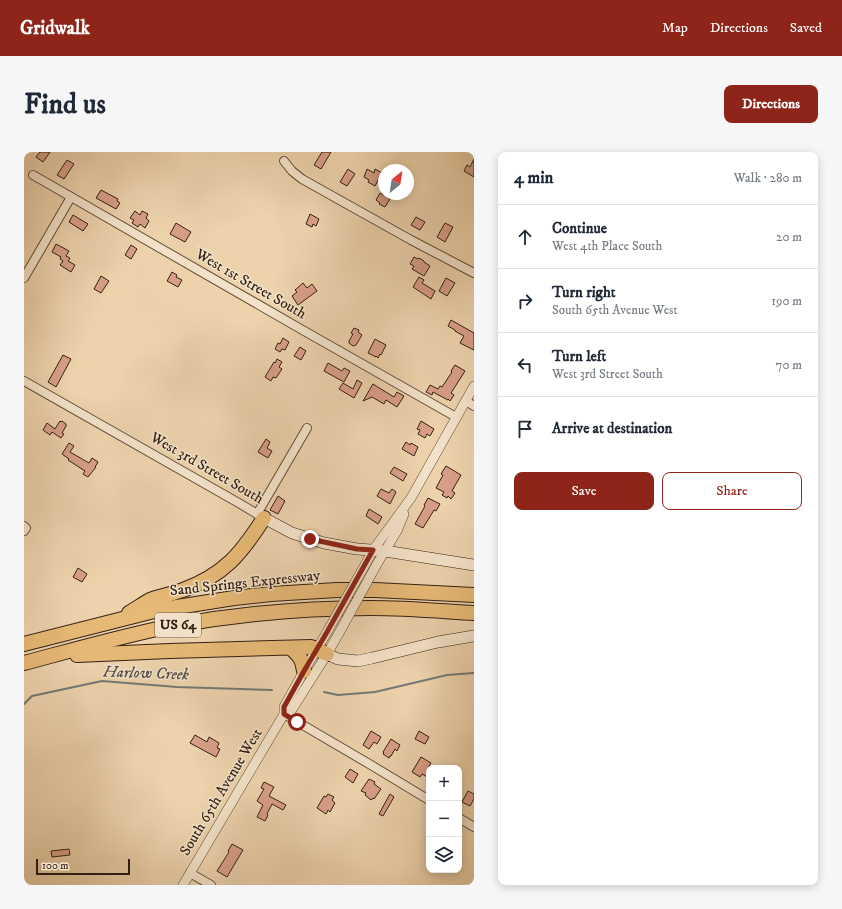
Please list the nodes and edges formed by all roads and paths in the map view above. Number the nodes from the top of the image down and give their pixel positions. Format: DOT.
graph roads {
  1 [pos="284,161"];
  2 [pos="33,175"];
  3 [pos="71,197"];
  4 [pos="474,273"];
  5 [pos="24,278"];
  6 [pos="24,381"];
  7 [pos="474,386"];
  8 [pos="466,401"];
  9 [pos="474,406"];
  10 [pos="456,417"];
  11 [pos="307,428"];
  12 [pos="411,498"];
  13 [pos="260,516"];
  14 [pos="373,550"];
  15 [pos="385,551"];
  16 [pos="474,565"];
  17 [pos="474,595"];
  18 [pos="474,613"];
  19 [pos="116,621"];
  20 [pos="474,636"];
  21 [pos="24,644"];
  22 [pos="290,648"];
  23 [pos="322,652"];
  24 [pos="46,657"];
  25 [pos="24,663"];
  26 [pos="304,671"];
  27 [pos="284,714"];
  28 [pos="426,798"];
  29 [pos="462,820"];
  30 [pos="474,827"];
  31 [pos="190,873"];
  32 [pos="183,885"];
  33 [pos="211,885"];
  1 -- 4 [label="street"];
  2 -- 3 [label="street, West 1st Street South"];
  3 -- 5 [label="street"];
  3 -- 10 [label="street, West 1st Street South"];
  6 -- 13 [label="street, West 3rd Street South"];
  7 -- 8 [label="street, South 65th Avenue West"];
  8 -- 9 [label="street"];
  8 -- 10 [label="street, South 65th Avenue West"];
  10 -- 12 [label="street, South 65th Avenue West"];
  11 -- 13 [label="street"];
  12 -- 14 [label="street, South 65th Avenue West"];
  12 -- 15 [label="street, South 65th Avenue West"];
  13 -- 14 [label="main road, West 3rd Street South"];
  13 -- 19 [label="highway"];
  14 -- 15 [label="main road, West 3rd Street South"];
  14 -- 23 [label="street, South 65th Avenue West, bridge"];
  15 -- 16 [label="main road, West 3rd Street South"];
  15 -- 23 [label="street, South 65th Avenue West, bridge"];
  17 -- 19 [label="highway, Sand Springs Expressway / US 64"];
  18 -- 24 [label="highway, US 64"];
  19 -- 21 [label="highway, Sand Springs Expressway / US 64"];
  20 -- 23 [label="main road"];
  22 -- 23 [label="highway"];
  22 -- 24 [label="highway"];
  22 -- 26 [label="highway"];
  23 -- 26 [label="street, South 65th Avenue West"];
  23 -- 27 [label="street, South 65th Avenue West"];
  24 -- 25 [label="highway, US 64"];
  26 -- 27 [label="street, South 65th Avenue West"];
  27 -- 28 [label="street"];
  27 -- 31 [label="street, South 65th Avenue West"];
  29 -- 30 [label="street"];
  31 -- 32 [label="street, South 65th Avenue West"];
  31 -- 33 [label="street"];
}
